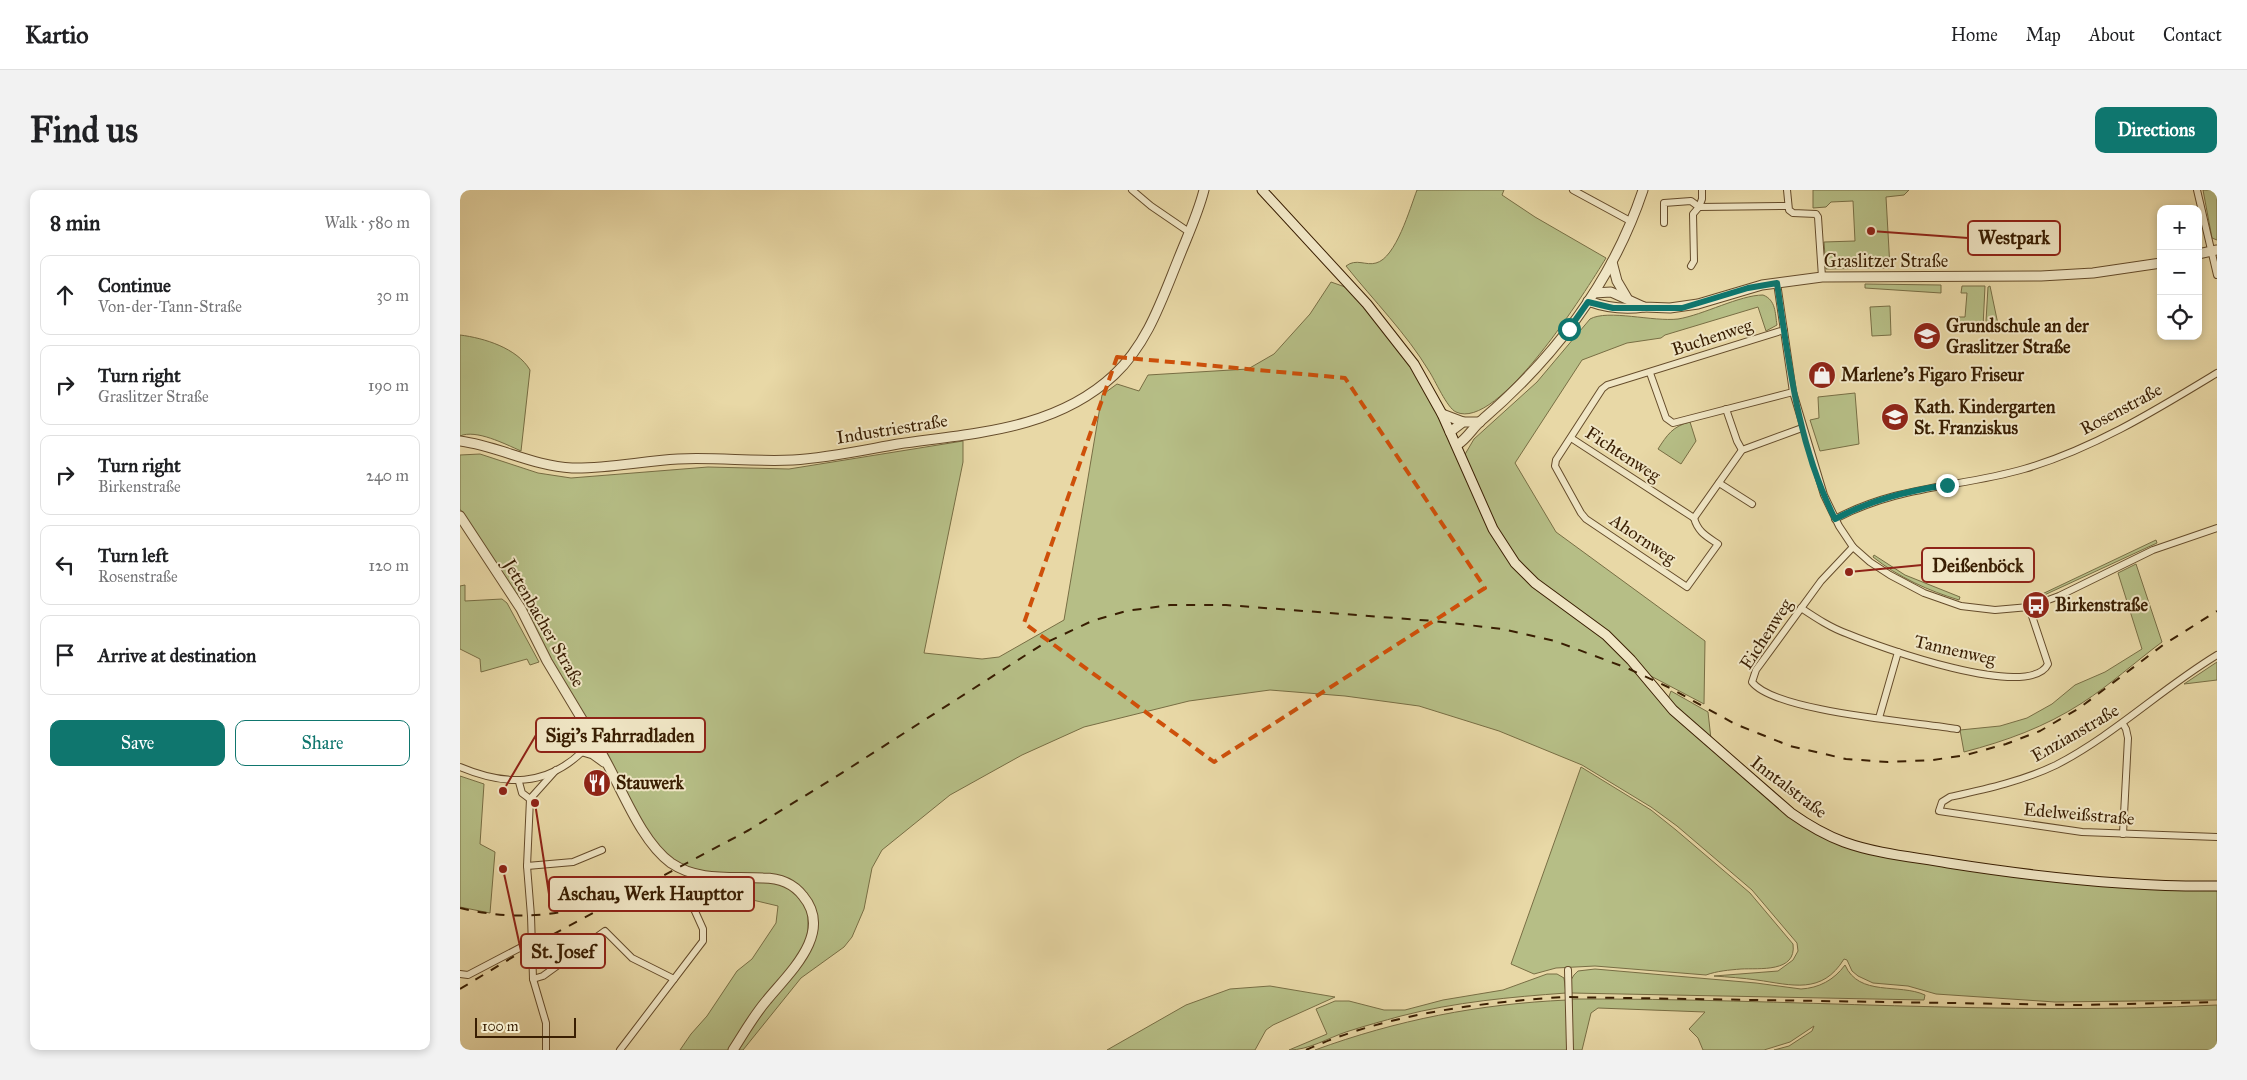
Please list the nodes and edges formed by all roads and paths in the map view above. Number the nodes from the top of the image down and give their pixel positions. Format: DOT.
graph roads {
  1 [pos="1132,190"];
  2 [pos="1204,190"];
  3 [pos="1208,190"];
  4 [pos="1260,190"];
  5 [pos="1573,190"];
  6 [pos="1643,190"];
  7 [pos="1702,190"];
  8 [pos="1787,190"];
  9 [pos="2197,190"];
  10 [pos="1201,201"];
  11 [pos="1788,206"];
  12 [pos="1699,207"];
  13 [pos="1632,222"];
  14 [pos="1664,223"];
  15 [pos="1189,232"];
  16 [pos="2213,251"];
  17 [pos="1612,262"];
  18 [pos="2157,264"];
  19 [pos="1691,266"];
  20 [pos="2217,275"];
  21 [pos="1822,277"];
  22 [pos="1777,283"];
  23 [pos="1594,293"];
  24 [pos="1627,298"];
  25 [pos="1588,302"];
  26 [pos="1644,307"];
  27 [pos="1784,330"];
  28 [pos="1650,373"];
  29 [pos="2217,373"];
  30 [pos="1793,392"];
  31 [pos="1726,408"];
  32 [pos="1442,414"];
  33 [pos="1463,422"];
  34 [pos="1480,422"];
  35 [pos="1802,428"];
  36 [pos="1450,432"];
  37 [pos="1571,438"];
  38 [pos="463,443"];
  39 [pos="1456,445"];
  40 [pos="1742,450"];
  41 [pos="1719,483"];
  42 [pos="1752,504"];
  43 [pos="460,516"];
  44 [pos="1694,518"];
  45 [pos="1835,519"];
  46 [pos="2217,528"];
  47 [pos="1853,546"];
  48 [pos="2029,607"];
  49 [pos="1801,608"];
  50 [pos="1898,652"];
  51 [pos="2217,655"];
  52 [pos="1879,718"];
  53 [pos="2123,724"];
  54 [pos="1957,729"];
  55 [pos="587,740"];
  56 [pos="583,751"];
  57 [pos="606,764"];
  58 [pos="460,767"];
  59 [pos="556,770"];
  60 [pos="519,782"];
  61 [pos="530,799"];
  62 [pos="1939,811"];
  63 [pos="2123,834"];
  64 [pos="2217,838"];
  65 [pos="602,850"];
  66 [pos="527,866"];
  67 [pos="2217,886"];
  68 [pos="694,909"];
  69 [pos="531,942"];
  70 [pos="1568,970"];
  71 [pos="460,974"];
  72 [pos="533,979"];
  73 [pos="674,979"];
  74 [pos="546,1050"];
  75 [pos="620,1050"];
  76 [pos="734,1050"];
  77 [pos="1570,1050"];
  1 -- 15 [label="street"];
  2 -- 10 [label="street, Industriestraße"];
  3 -- 10 [label="street, Industriestraße"];
  4 -- 32 [label="street, Inntalstraße"];
  5 -- 13 [label="street"];
  6 -- 13 [label="street"];
  7 -- 12 [label="street"];
  8 -- 11 [label="street"];
  9 -- 16 [label="street"];
  10 -- 15 [label="street, Industriestraße"];
  11 -- 12 [label="street"];
  11 -- 21 [label="street"];
  12 -- 14 [label="street"];
  12 -- 19 [label="street"];
  13 -- 17 [label="street"];
  15 -- 38 [label="street, Industriestraße"];
  16 -- 20 [label="street"];
  17 -- 23 [label="street"];
  17 -- 24 [label="street"];
  18 -- 21 [label="street, Graslitzer Straße"];
  21 -- 22 [label="street, Graslitzer Straße"];
  22 -- 26 [label="street, Graslitzer Straße"];
  22 -- 27 [label="street"];
  23 -- 24 [label="street, Graslitzer Straße"];
  23 -- 25 [label="street"];
  24 -- 26 [label="street, Graslitzer Straße"];
  25 -- 26 [label="street, Graslitzer Straße"];
  25 -- 34 [label="street"];
  27 -- 28 [label="street, Buchenweg"];
  27 -- 30 [label="street"];
  28 -- 31 [label="street"];
  28 -- 37 [label="street, Fichtenweg"];
  29 -- 45 [label="street, Rosenstraße"];
  30 -- 31 [label="street"];
  30 -- 35 [label="street"];
  31 -- 40 [label="street"];
  32 -- 33 [label="street"];
  32 -- 36 [label="street, Inntalstraße"];
  33 -- 34 [label="street"];
  33 -- 36 [label="street"];
  34 -- 39 [label="street"];
  35 -- 40 [label="street"];
  35 -- 45 [label="street"];
  36 -- 39 [label="street, Inntalstraße"];
  37 -- 44 [label="street, Fichtenweg"];
  37 -- 44 [label="street, Ahornweg"];
  39 -- 67 [label="street, Inntalstraße"];
  40 -- 41 [label="street"];
  41 -- 42 [label="street"];
  41 -- 44 [label="street"];
  43 -- 55 [label="street, Jettenbacher Straße"];
  45 -- 47 [label="street"];
  46 -- 48 [label="street"];
  47 -- 48 [label="street"];
  47 -- 49 [label="street, Eichenweg"];
  48 -- 50 [label="street, Tannenweg"];
  49 -- 50 [label="street, Tannenweg"];
  49 -- 52 [label="street, Eichenweg"];
  50 -- 52 [label="street"];
  51 -- 53 [label="street, Enzianstraße"];
  52 -- 54 [label="street, Eichenweg"];
  53 -- 62 [label="street, Enzianstraße"];
  53 -- 63 [label="street"];
  55 -- 56 [label="street"];
  55 -- 57 [label="street"];
  56 -- 57 [label="street"];
  56 -- 59 [label="street"];
  57 -- 76 [label="street"];
  58 -- 60 [label="street"];
  59 -- 60 [label="street"];
  59 -- 61 [label="street"];
  60 -- 61 [label="street"];
  61 -- 66 [label="street"];
  62 -- 63 [label="street, Edelweißstraße"];
  63 -- 64 [label="street, Edelweißstraße"];
  65 -- 66 [label="street"];
  66 -- 69 [label="street"];
  68 -- 73 [label="street"];
  69 -- 71 [label="street"];
  69 -- 72 [label="street"];
  70 -- 77 [label="street"];
  72 -- 73 [label="street"];
  72 -- 74 [label="street"];
  73 -- 75 [label="street"];
}
